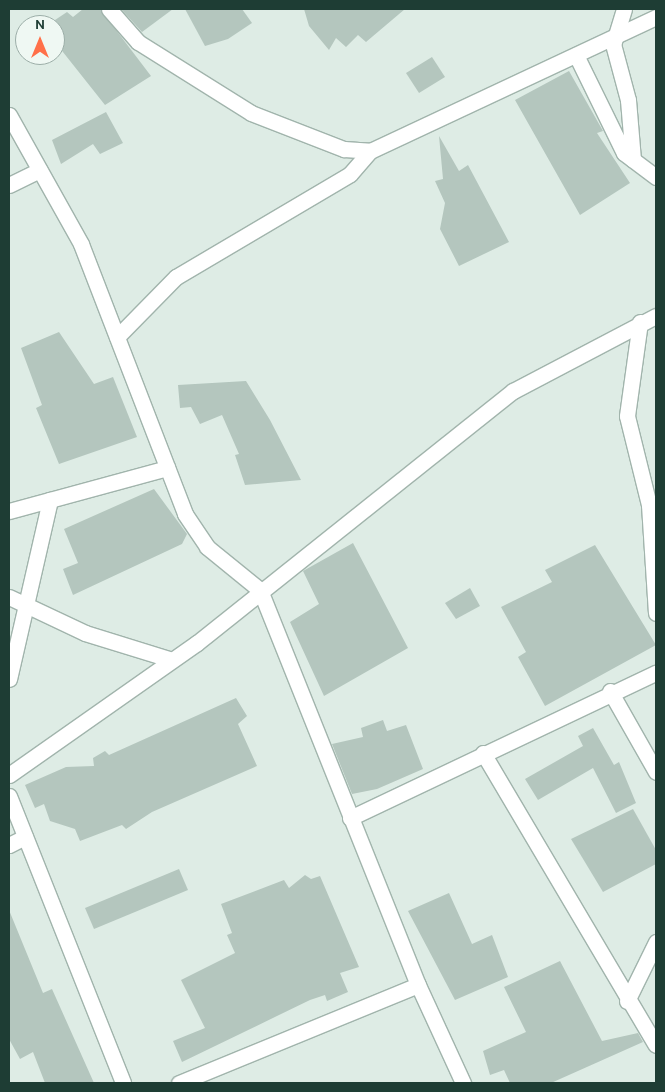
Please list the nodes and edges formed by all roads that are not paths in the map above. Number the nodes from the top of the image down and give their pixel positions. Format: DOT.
graph roads {
  1 [pos="109,9"];
  2 [pos="624,9"];
  3 [pos="656,17"];
  4 [pos="616,36"];
  5 [pos="576,54"];
  6 [pos="9,115"];
  7 [pos="370,151"];
  8 [pos="633,160"];
  9 [pos="40,170"];
  10 [pos="656,175"];
  11 [pos="9,185"];
  12 [pos="656,316"];
  13 [pos="640,322"];
  14 [pos="117,336"];
  15 [pos="167,468"];
  16 [pos="50,500"];
  17 [pos="9,511"];
  18 [pos="260,590"];
  19 [pos="9,597"];
  20 [pos="24,602"];
  21 [pos="656,613"];
  22 [pos="172,660"];
  23 [pos="655,669"];
  24 [pos="9,679"];
  25 [pos="610,691"];
  26 [pos="483,753"];
  27 [pos="656,772"];
  28 [pos="9,775"];
  29 [pos="9,796"];
  30 [pos="350,818"];
  31 [pos="25,837"];
  32 [pos="9,845"];
  33 [pos="656,942"];
  34 [pos="418,985"];
  35 [pos="627,1001"];
  36 [pos="656,1045"];
  37 [pos="123,1083"];
  38 [pos="180,1083"];
  39 [pos="463,1083"];
  1 -- 7 [label="street"];
  2 -- 4 [label="street"];
  3 -- 4 [label="street"];
  4 -- 5 [label="street"];
  4 -- 8 [label="street"];
  5 -- 7 [label="street"];
  5 -- 8 [label="street"];
  6 -- 9 [label="street"];
  7 -- 14 [label="street"];
  8 -- 10 [label="street"];
  9 -- 11 [label="street"];
  9 -- 14 [label="street"];
  12 -- 13 [label="street"];
  13 -- 18 [label="street"];
  13 -- 21 [label="street"];
  14 -- 15 [label="street"];
  15 -- 16 [label="street"];
  15 -- 18 [label="street"];
  16 -- 17 [label="street"];
  16 -- 20 [label="street"];
  18 -- 22 [label="street"];
  18 -- 30 [label="street"];
  19 -- 20 [label="street"];
  20 -- 22 [label="street"];
  20 -- 24 [label="street"];
  22 -- 28 [label="street"];
  23 -- 25 [label="street"];
  25 -- 26 [label="street"];
  25 -- 27 [label="street"];
  26 -- 30 [label="street"];
  26 -- 35 [label="street"];
  29 -- 31 [label="street"];
  30 -- 34 [label="street"];
  31 -- 32 [label="street"];
  31 -- 37 [label="street"];
  33 -- 35 [label="street"];
  34 -- 38 [label="street"];
  34 -- 39 [label="street"];
  35 -- 36 [label="street"];
}
